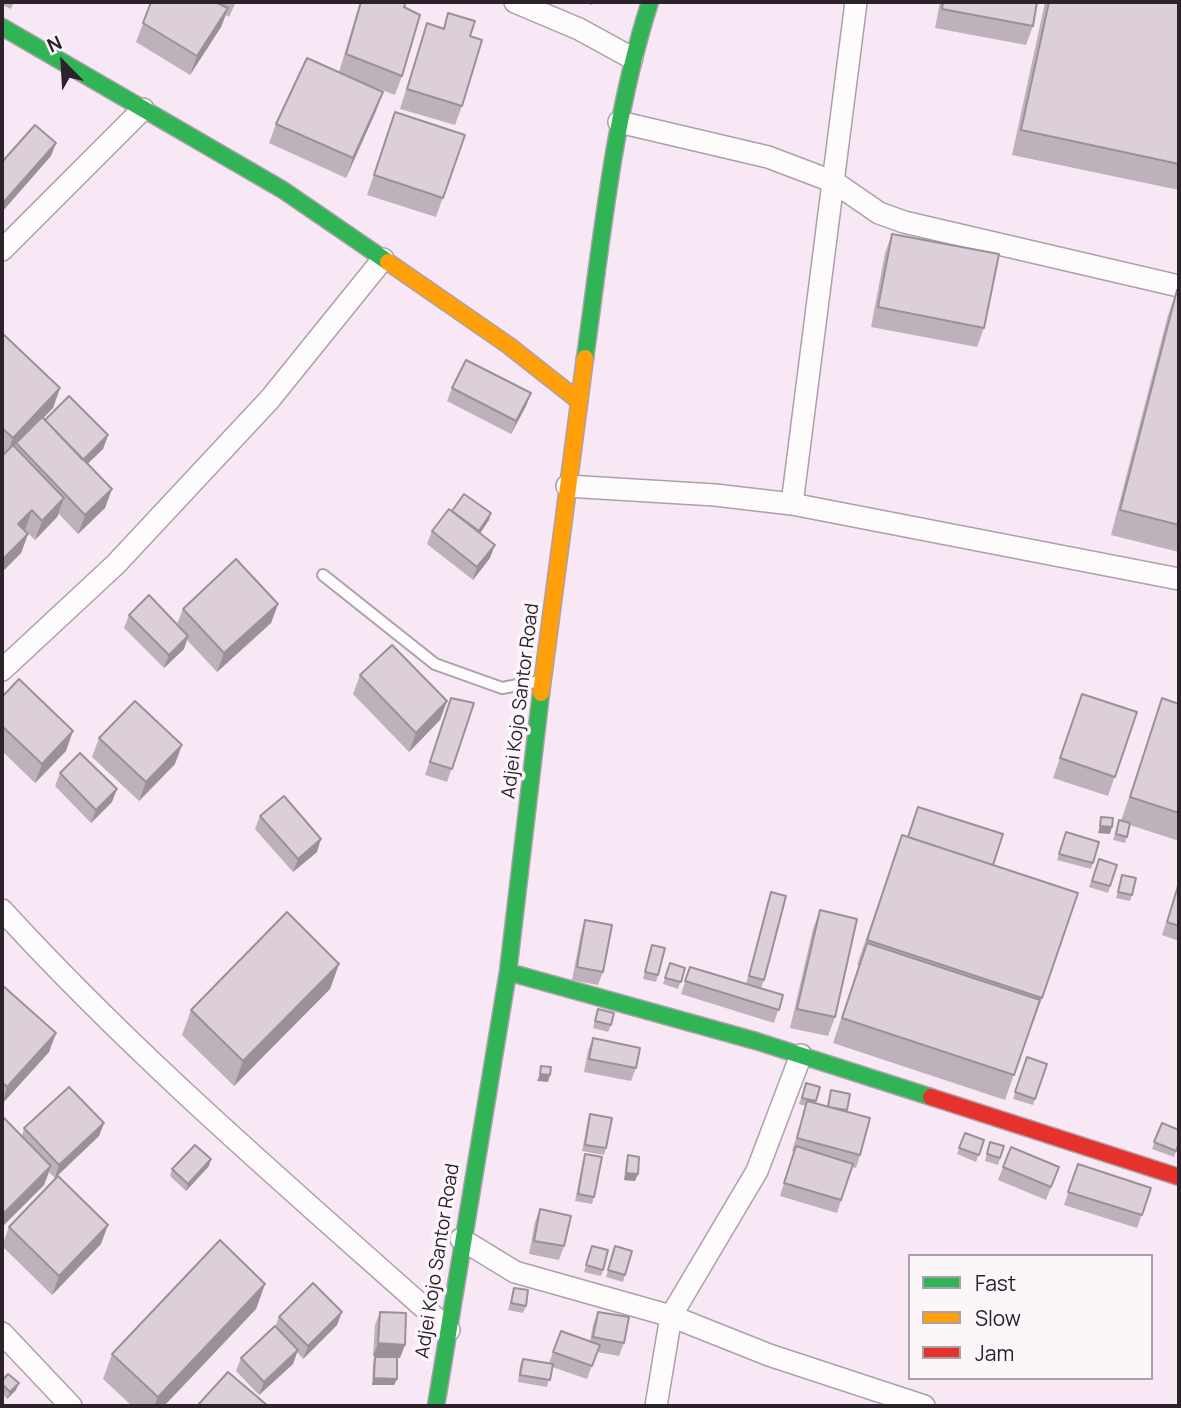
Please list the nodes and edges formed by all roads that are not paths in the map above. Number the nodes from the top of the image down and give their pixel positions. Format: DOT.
graph roads {
  1 [pos="515,2"];
  2 [pos="650,2"];
  3 [pos="856,2"];
  4 [pos="2,27"];
  5 [pos="632,58"];
  6 [pos="143,109"];
  7 [pos="619,122"];
  8 [pos="834,182"];
  9 [pos="2,250"];
  10 [pos="383,259"];
  11 [pos="1179,286"];
  12 [pos="579,401"];
  13 [pos="567,486"];
  14 [pos="792,503"];
  15 [pos="323,575"];
  16 [pos="1179,579"];
  17 [pos="2,670"];
  18 [pos="545,680"];
  19 [pos="2,909"];
  20 [pos="508,972"];
  21 [pos="801,1055"];
  22 [pos="1179,1177"];
  23 [pos="461,1239"];
  24 [pos="671,1316"];
  25 [pos="449,1331"];
  26 [pos="2,1333"];
  27 [pos="71,1406"];
  28 [pos="436,1406"];
  29 [pos="656,1406"];
  30 [pos="924,1406"];
  1 -- 5 [label="street"];
  2 -- 5 [label="street, Adjei Kojo Santor Road"];
  3 -- 8 [label="street"];
  4 -- 6 [label="street"];
  5 -- 7 [label="street, Adjei Kojo Santor Road"];
  6 -- 9 [label="street"];
  6 -- 10 [label="street"];
  7 -- 8 [label="street"];
  7 -- 12 [label="street, Adjei Kojo Santor Road"];
  8 -- 11 [label="street"];
  8 -- 14 [label="street"];
  10 -- 12 [label="street"];
  10 -- 17 [label="street"];
  12 -- 13 [label="street, Adjei Kojo Santor Road"];
  13 -- 14 [label="street"];
  13 -- 18 [label="street, Adjei Kojo Santor Road"];
  14 -- 16 [label="street"];
  15 -- 18 [label="lane"];
  18 -- 20 [label="street, Adjei Kojo Santor Road"];
  19 -- 25 [label="street"];
  20 -- 21 [label="street"];
  20 -- 23 [label="street, Adjei Kojo Santor Road"];
  21 -- 22 [label="street"];
  21 -- 24 [label="street"];
  23 -- 24 [label="street"];
  23 -- 25 [label="street, Adjei Kojo Santor Road"];
  24 -- 29 [label="street"];
  24 -- 30 [label="street"];
  25 -- 28 [label="street, Adjei Kojo Santor Road"];
  26 -- 27 [label="street"];
}
